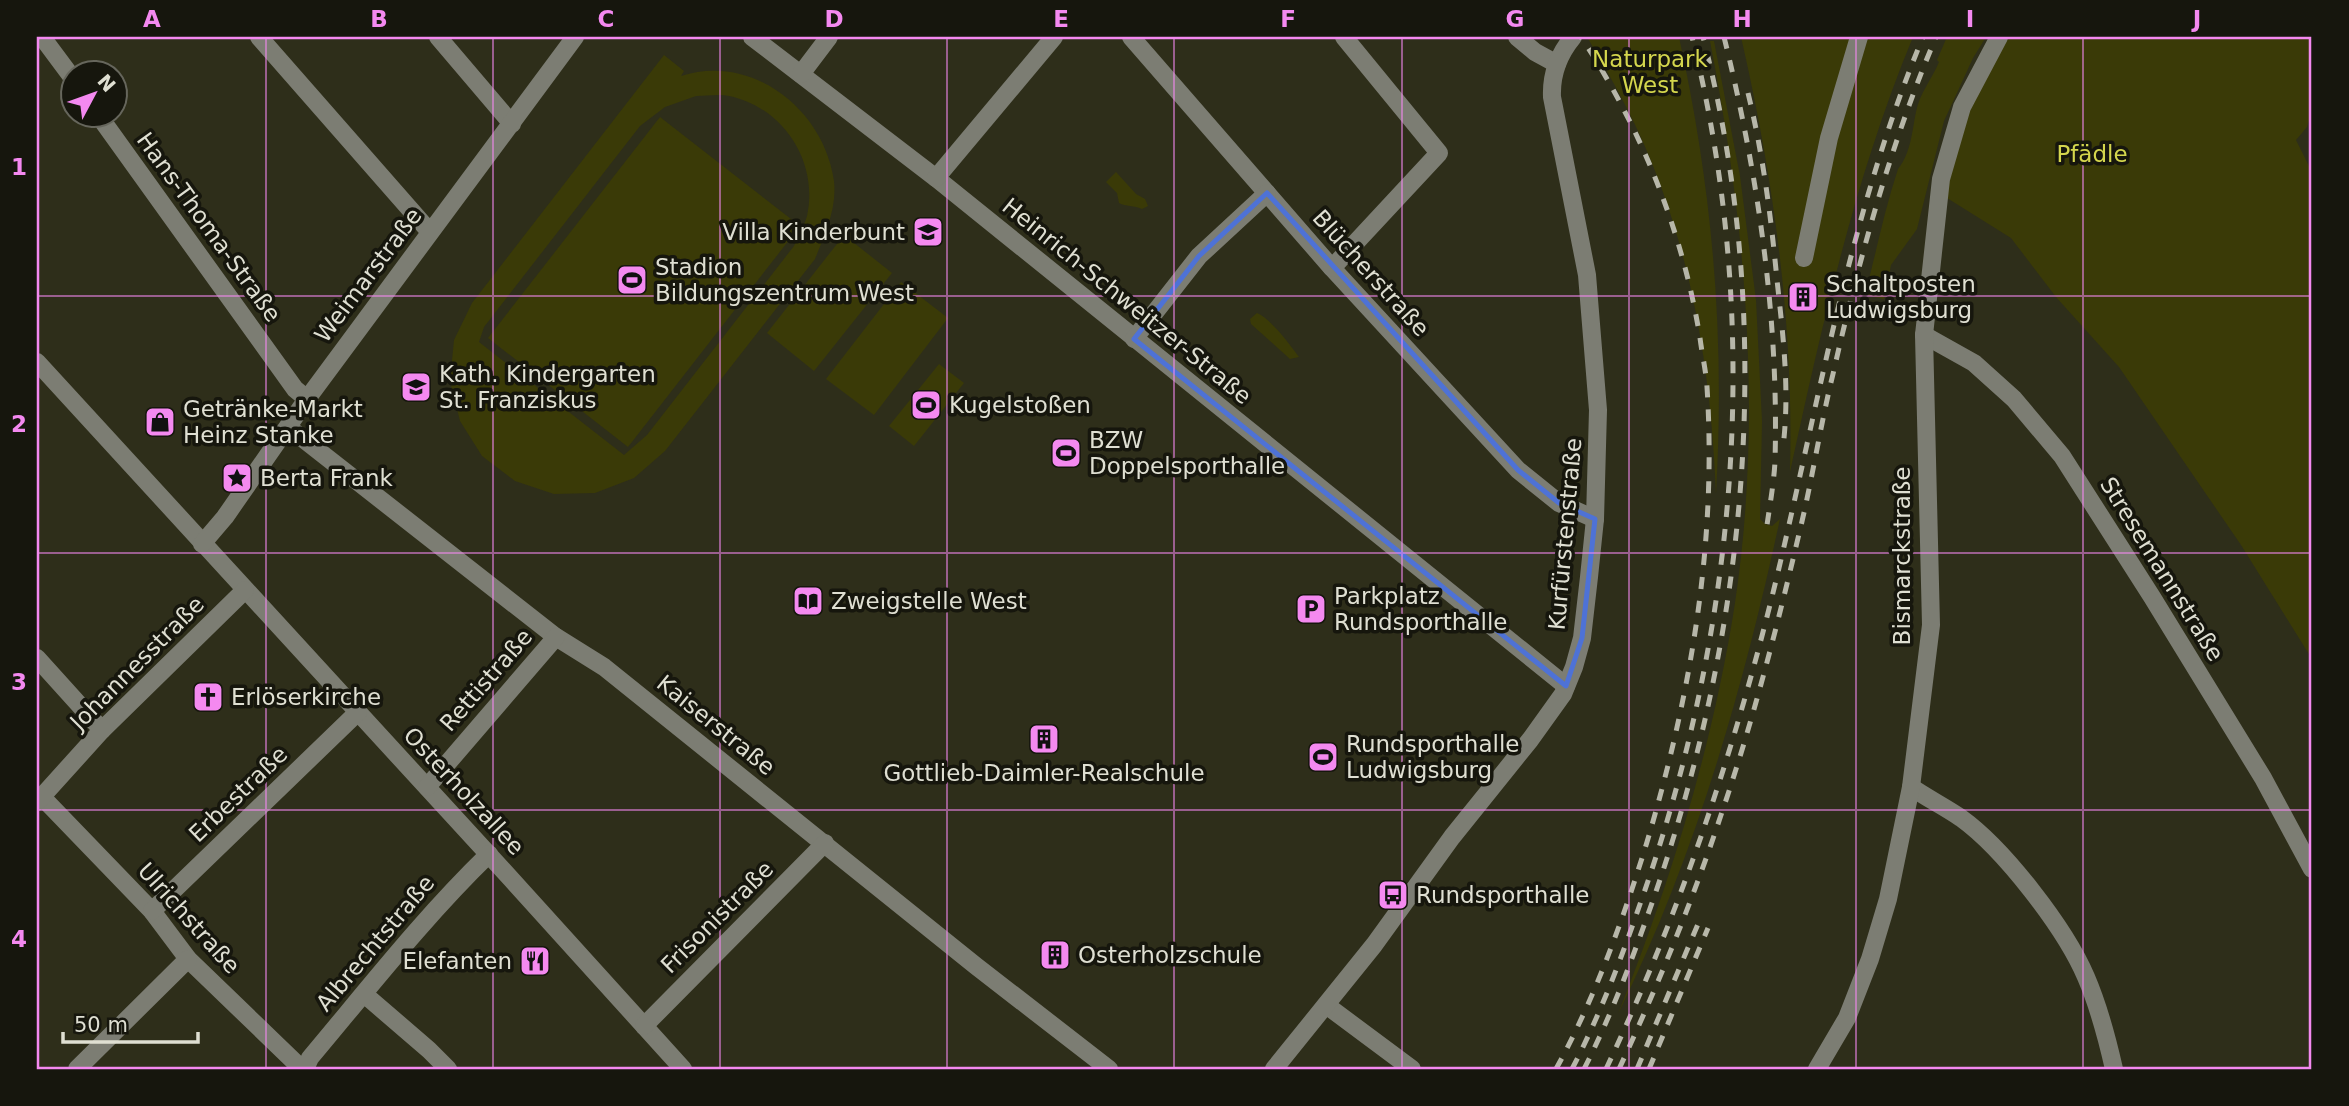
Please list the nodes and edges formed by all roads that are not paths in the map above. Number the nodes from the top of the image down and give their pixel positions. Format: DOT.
graph roads {
  1 [pos="42,37"];
  2 [pos="259,37"];
  3 [pos="438,37"];
  4 [pos="575,37"];
  5 [pos="752,37"];
  6 [pos="830,37"];
  7 [pos="1054,37"];
  8 [pos="1131,37"];
  9 [pos="1344,37"];
  10 [pos="1517,37"];
  11 [pos="1573,37"];
  12 [pos="1859,37"];
  13 [pos="1999,37"];
  14 [pos="60,61"];
  15 [pos="1557,64"];
  16 [pos="801,74"];
  17 [pos="513,124"];
  18 [pos="109,130"];
  19 [pos="936,178"];
  20 [pos="1267,193"];
  21 [pos="430,232"];
  22 [pos="1804,258"];
  23 [pos="1332,268"];
  24 [pos="1924,335"];
  25 [pos="1134,339"];
  26 [pos="37,362"];
  27 [pos="307,399"];
  28 [pos="288,426"];
  29 [pos="1595,519"];
  30 [pos="202,544"];
  31 [pos="245,590"];
  32 [pos="556,637"];
  33 [pos="37,658"];
  34 [pos="1566,686"];
  35 [pos="358,712"];
  36 [pos="102,730"];
  37 [pos="426,787"];
  38 [pos="1911,788"];
  39 [pos="39,800"];
  40 [pos="825,843"];
  41 [pos="489,854"];
  42 [pos="2312,869"];
  43 [pos="152,911"];
  44 [pos="188,959"];
  45 [pos="364,995"];
  46 [pos="1326,1005"];
  47 [pos="644,1026"];
  48 [pos="77,1069"];
  49 [pos="303,1069"];
  50 [pos="448,1069"];
  51 [pos="683,1069"];
  52 [pos="1109,1069"];
  53 [pos="1274,1069"];
  54 [pos="1412,1069"];
  55 [pos="1816,1069"];
  56 [pos="2114,1069"];
  1 -- 14 [label="street"];
  2 -- 21 [label="street"];
  3 -- 17 [label="street"];
  4 -- 17 [label="street, Weimarstraße"];
  5 -- 16 [label="street, Heinrich-Schweitzer-Straße"];
  6 -- 16 [label="street"];
  7 -- 19 [label="street"];
  8 -- 20 [label="street, Blücherstraße"];
  9 -- 23 [label="street"];
  10 -- 15 [label="street"];
  11 -- 15 [label="street, Kurfürstenstraße"];
  12 -- 22 [label="street"];
  13 -- 24 [label="street, Bismarckstraße"];
  15 -- 29 [label="street, Kurfürstenstraße"];
  16 -- 19 [label="street, Heinrich-Schweitzer-Straße"];
  17 -- 21 [label="street, Weimarstraße"];
  18 -- 27 [label="street, Hans-Thoma-Straße"];
  19 -- 25 [label="street, Heinrich-Schweitzer-Straße"];
  20 -- 23 [label="street, Blücherstraße"];
  20 -- 25 [label="street"];
  21 -- 27 [label="street, Weimarstraße"];
  23 -- 29 [label="street, Blücherstraße"];
  24 -- 38 [label="street, Bismarckstraße"];
  24 -- 42 [label="street, Stresemannstraße"];
  25 -- 34 [label="street, Heinrich-Schweitzer-Straße"];
  26 -- 30 [label="street, Osterholzallee"];
  27 -- 28 [label="street, Weimarstraße"];
  28 -- 30 [label="street, Weimarstraße"];
  28 -- 32 [label="street, Kaiserstraße"];
  29 -- 34 [label="street, Kurfürstenstraße"];
  30 -- 31 [label="street, Osterholzallee"];
  31 -- 35 [label="street, Osterholzallee"];
  31 -- 36 [label="street, Johannesstraße"];
  32 -- 37 [label="street, Rettistraße"];
  32 -- 40 [label="street, Kaiserstraße"];
  33 -- 36 [label="street"];
  34 -- 46 [label="street, Kurfürstenstraße"];
  35 -- 37 [label="street, Osterholzallee"];
  35 -- 43 [label="street, Erbestraße"];
  36 -- 39 [label="street, Johannesstraße"];
  37 -- 41 [label="street, Osterholzallee"];
  38 -- 55 [label="street, Bismarckstraße"];
  38 -- 56 [label="street"];
  39 -- 43 [label="street, Ulrichstraße"];
  40 -- 47 [label="street, Frisonistraße"];
  40 -- 52 [label="street, Kaiserstraße"];
  41 -- 45 [label="street, Albrechtstraße"];
  41 -- 47 [label="street, Osterholzallee"];
  43 -- 44 [label="street, Ulrichstraße"];
  44 -- 48 [label="street"];
  44 -- 49 [label="street, Ulrichstraße"];
  45 -- 49 [label="street, Albrechtstraße"];
  45 -- 50 [label="street"];
  46 -- 53 [label="street, Kurfürstenstraße"];
  46 -- 54 [label="street"];
  47 -- 51 [label="street, Osterholzallee"];
}
